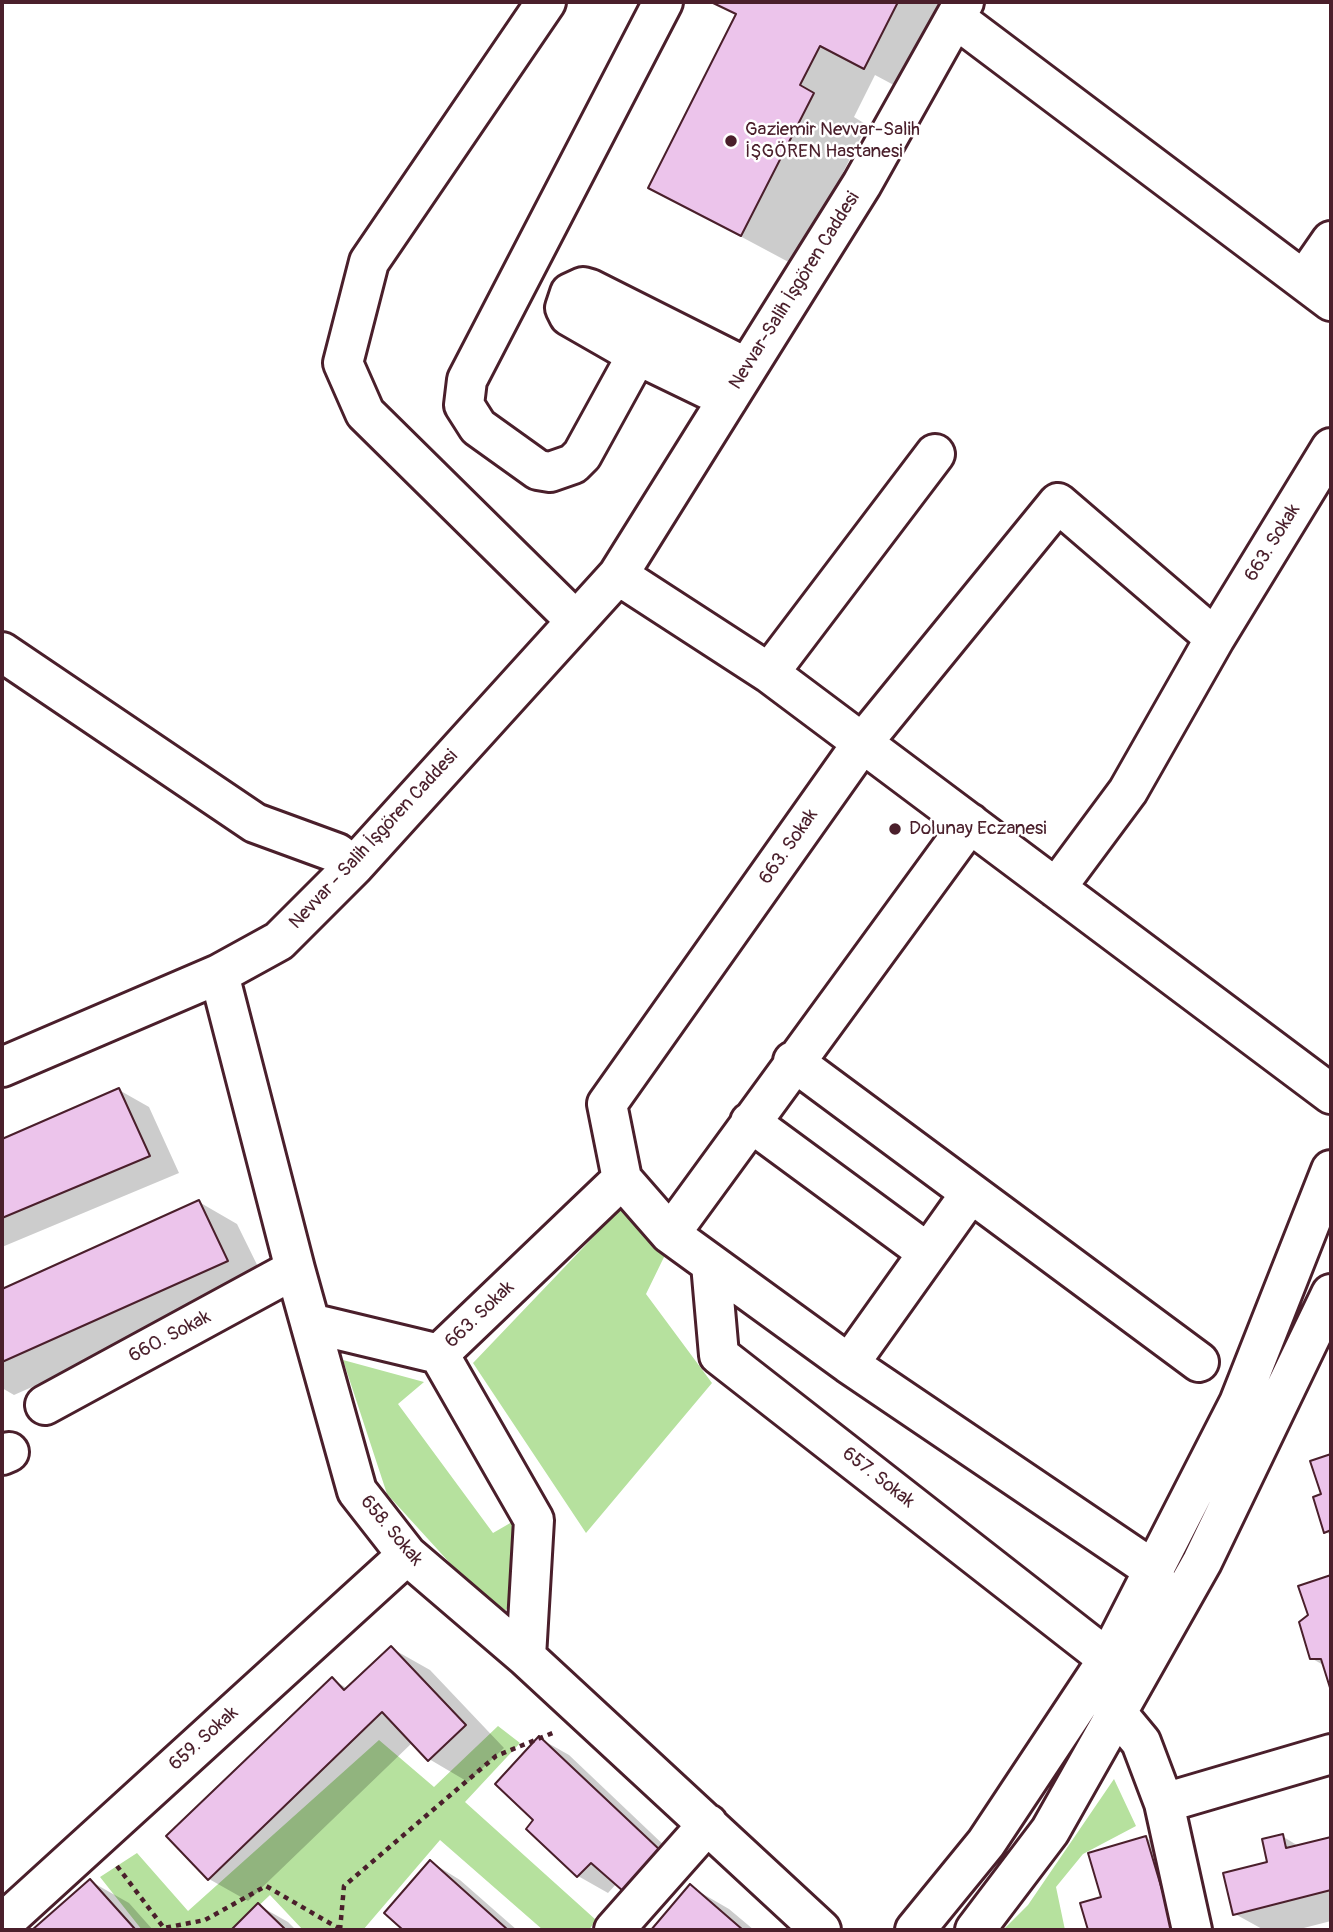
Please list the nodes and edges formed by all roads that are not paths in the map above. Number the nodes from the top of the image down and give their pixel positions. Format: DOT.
graph roads {
  1 [pos="546,2"];
  2 [pos="663,2"];
  3 [pos="960,10"];
  4 [pos="1331,241"];
  5 [pos="1318,291"];
  6 [pos="637,355"];
  7 [pos="738,384"];
  8 [pos="1331,448"];
  9 [pos="935,454"];
  10 [pos="618,575"];
  11 [pos="576,621"];
  12 [pos="1215,638"];
  13 [pos="2,652"];
  14 [pos="769,673"];
  15 [pos="863,743"];
  16 [pos="970,823"];
  17 [pos="354,866"];
  18 [pos="1056,888"];
  19 [pos="219,974"];
  20 [pos="793,1061"];
  21 [pos="2,1067"];
  22 [pos="1331,1094"];
  23 [pos="750,1122"];
  24 [pos="1331,1170"];
  25 [pos="622,1179"];
  26 [pos="970,1194"];
  27 [pos="670,1234"];
  28 [pos="928,1254"];
  29 [pos="711,1264"];
  30 [pos="295,1269"];
  31 [pos="1331,1294"];
  32 [pos="310,1323"];
  33 [pos="439,1354"];
  34 [pos="1199,1362"];
  35 [pos="849,1364"];
  36 [pos="45,1405"];
  37 [pos="407,1555"];
  38 [pos="1154,1571"];
  39 [pos="526,1657"];
  40 [pos="1108,1658"];
  41 [pos="1117,1713"];
  42 [pos="1331,1754"];
  43 [pos="1164,1803"];
  44 [pos="708,1824"];
  45 [pos="2,1924"];
  46 [pos="614,1930"];
  47 [pos="821,1930"];
  48 [pos="915,1930"];
  49 [pos="975,1930"];
  50 [pos="1192,1930"];
  1 -- 11 [label="street"];
  2 -- 6 [label="street"];
  3 -- 5 [label="street"];
  3 -- 7 [label="street, Nevvar-Salih İşgören Caddesi"];
  4 -- 5 [label="street"];
  6 -- 7 [label="street"];
  6 -- 7 [label="street"];
  7 -- 10 [label="street, Nevvar-Salih İşgören Caddesi"];
  8 -- 12 [label="street, 663. Sokak"];
  9 -- 14 [label="street"];
  10 -- 11 [label="street, Nevvar - Salih İşgören Caddesi"];
  10 -- 14 [label="street"];
  11 -- 17 [label="street, Nevvar - Salih İşgören Caddesi"];
  12 -- 15 [label="street, 663. Sokak"];
  12 -- 18 [label="street, 663. Sokak"];
  13 -- 17 [label="street"];
  14 -- 15 [label="street"];
  15 -- 16 [label="street"];
  15 -- 25 [label="street, 663. Sokak"];
  16 -- 18 [label="street"];
  16 -- 20 [label="street"];
  17 -- 19 [label="street, Nevvar - Salih İşgören Caddesi"];
  18 -- 22 [label="street"];
  19 -- 21 [label="street, Nevvar - Salih İşgören Caddesi"];
  19 -- 30 [label="street, 658. Sokak"];
  20 -- 23 [label="street"];
  20 -- 26 [label="street"];
  23 -- 27 [label="street"];
  23 -- 28 [label="street"];
  24 -- 38 [label="street"];
  25 -- 27 [label="street"];
  25 -- 33 [label="street, 663. Sokak"];
  26 -- 28 [label="street"];
  26 -- 34 [label="street"];
  27 -- 29 [label="street"];
  28 -- 35 [label="street"];
  29 -- 35 [label="street"];
  29 -- 40 [label="street, 657. Sokak"];
  30 -- 32 [label="street, 658. Sokak"];
  30 -- 36 [label="street, 660. Sokak"];
  31 -- 41 [label="street"];
  32 -- 33 [label="street"];
  32 -- 37 [label="street, 658. Sokak"];
  33 -- 39 [label="street"];
  35 -- 38 [label="street"];
  37 -- 39 [label="street, 658. Sokak"];
  37 -- 45 [label="street, 659. Sokak"];
  38 -- 40 [label="street"];
  39 -- 44 [label="street, 658. Sokak"];
  40 -- 48 [label="street"];
  41 -- 43 [label="street"];
  41 -- 49 [label="street"];
  42 -- 43 [label="street"];
  43 -- 50 [label="street"];
  44 -- 46 [label="street"];
  44 -- 47 [label="street, 658. Sokak"];
}
